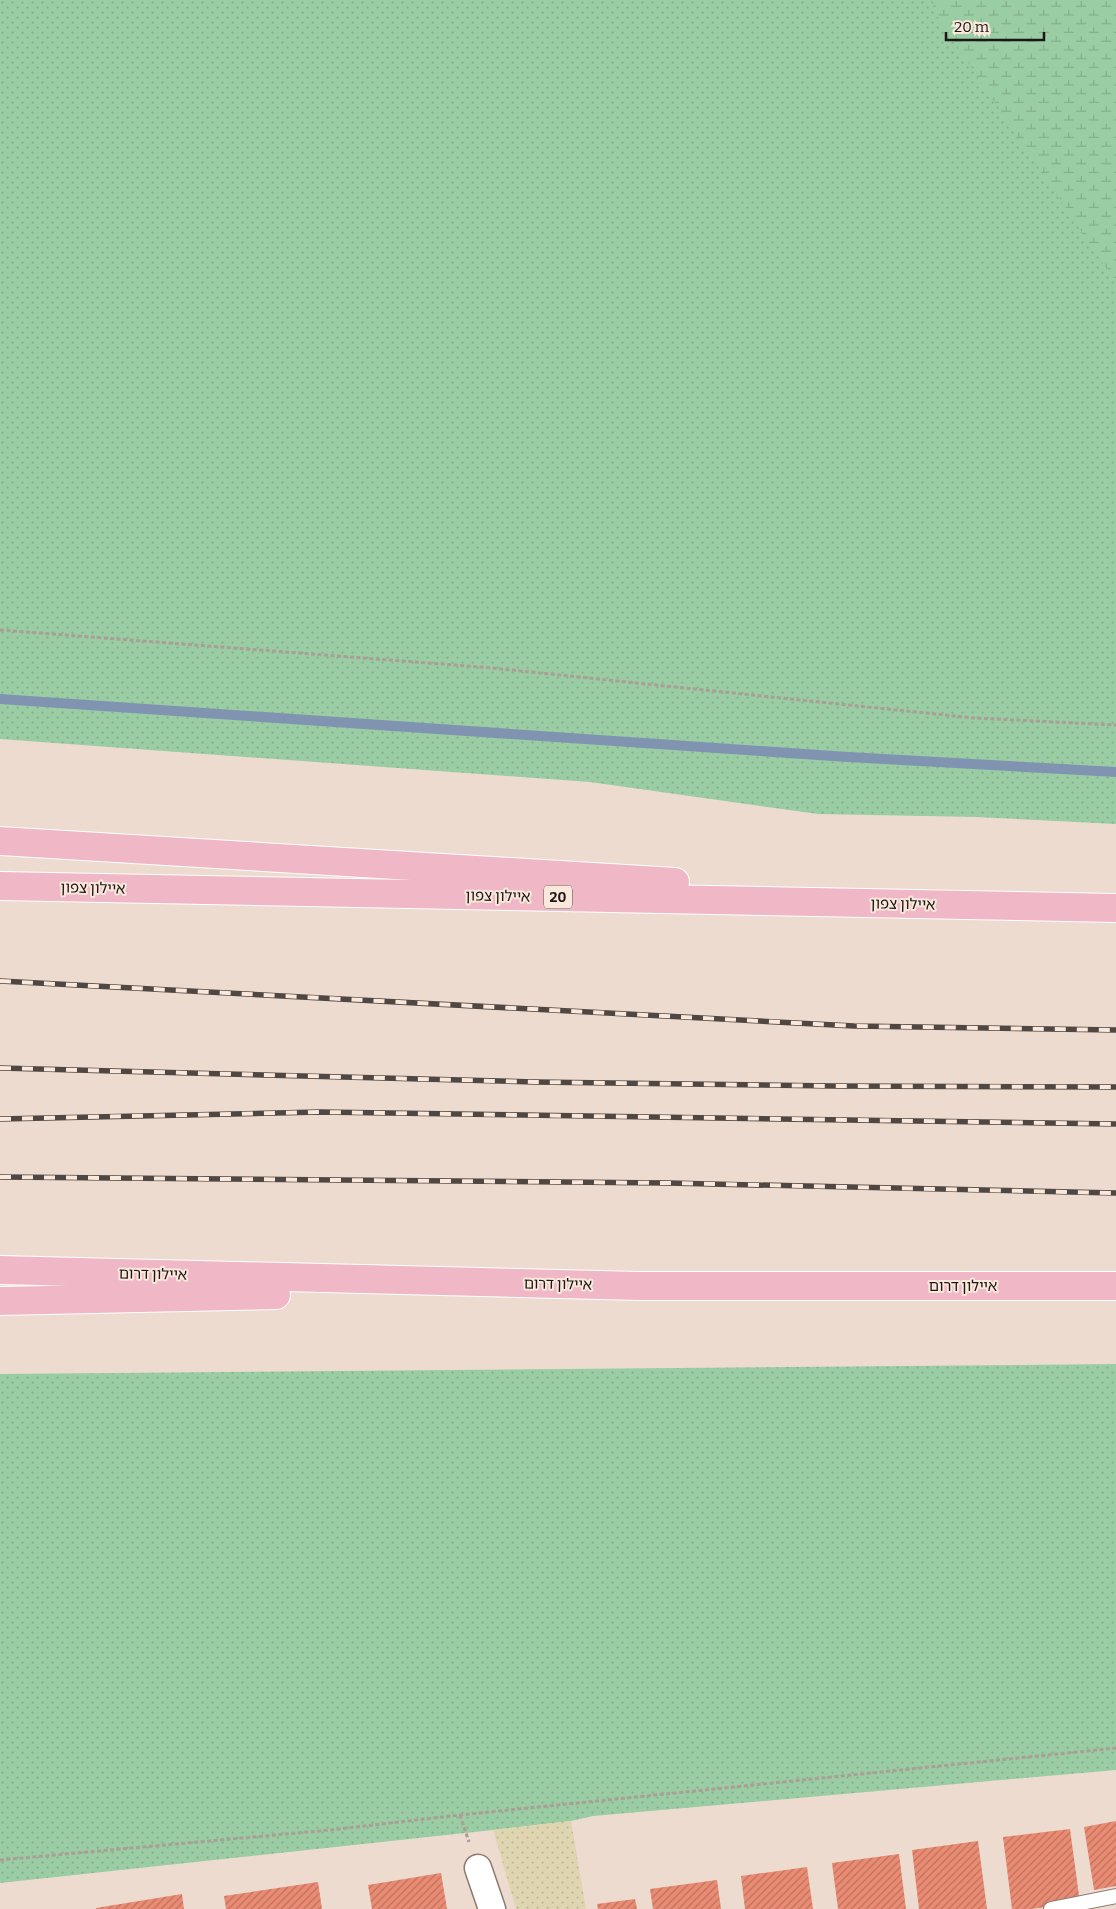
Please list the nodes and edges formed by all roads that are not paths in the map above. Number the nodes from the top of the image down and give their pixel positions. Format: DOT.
graph roads {
  1 [pos="0,841"];
  2 [pos="0,886"];
  3 [pos="1111,908"];
  4 [pos="0,1270"];
  5 [pos="639,1286"];
  6 [pos="1116,1286"];
  7 [pos="0,1301"];
  8 [pos="478,1868"];
  9 [pos="1116,1896"];
  10 [pos="492,1909"];
  11 [pos="1051,1909"];
  1 -- 3 [label="highway"];
  2 -- 3 [label="highway, איילון צפון / 20"];
  4 -- 5 [label="highway, איילון דרום"];
  5 -- 6 [label="highway, איילון דרום"];
  5 -- 7 [label="highway"];
  8 -- 10 [label="street"];
  9 -- 11 [label="lane"];
}
